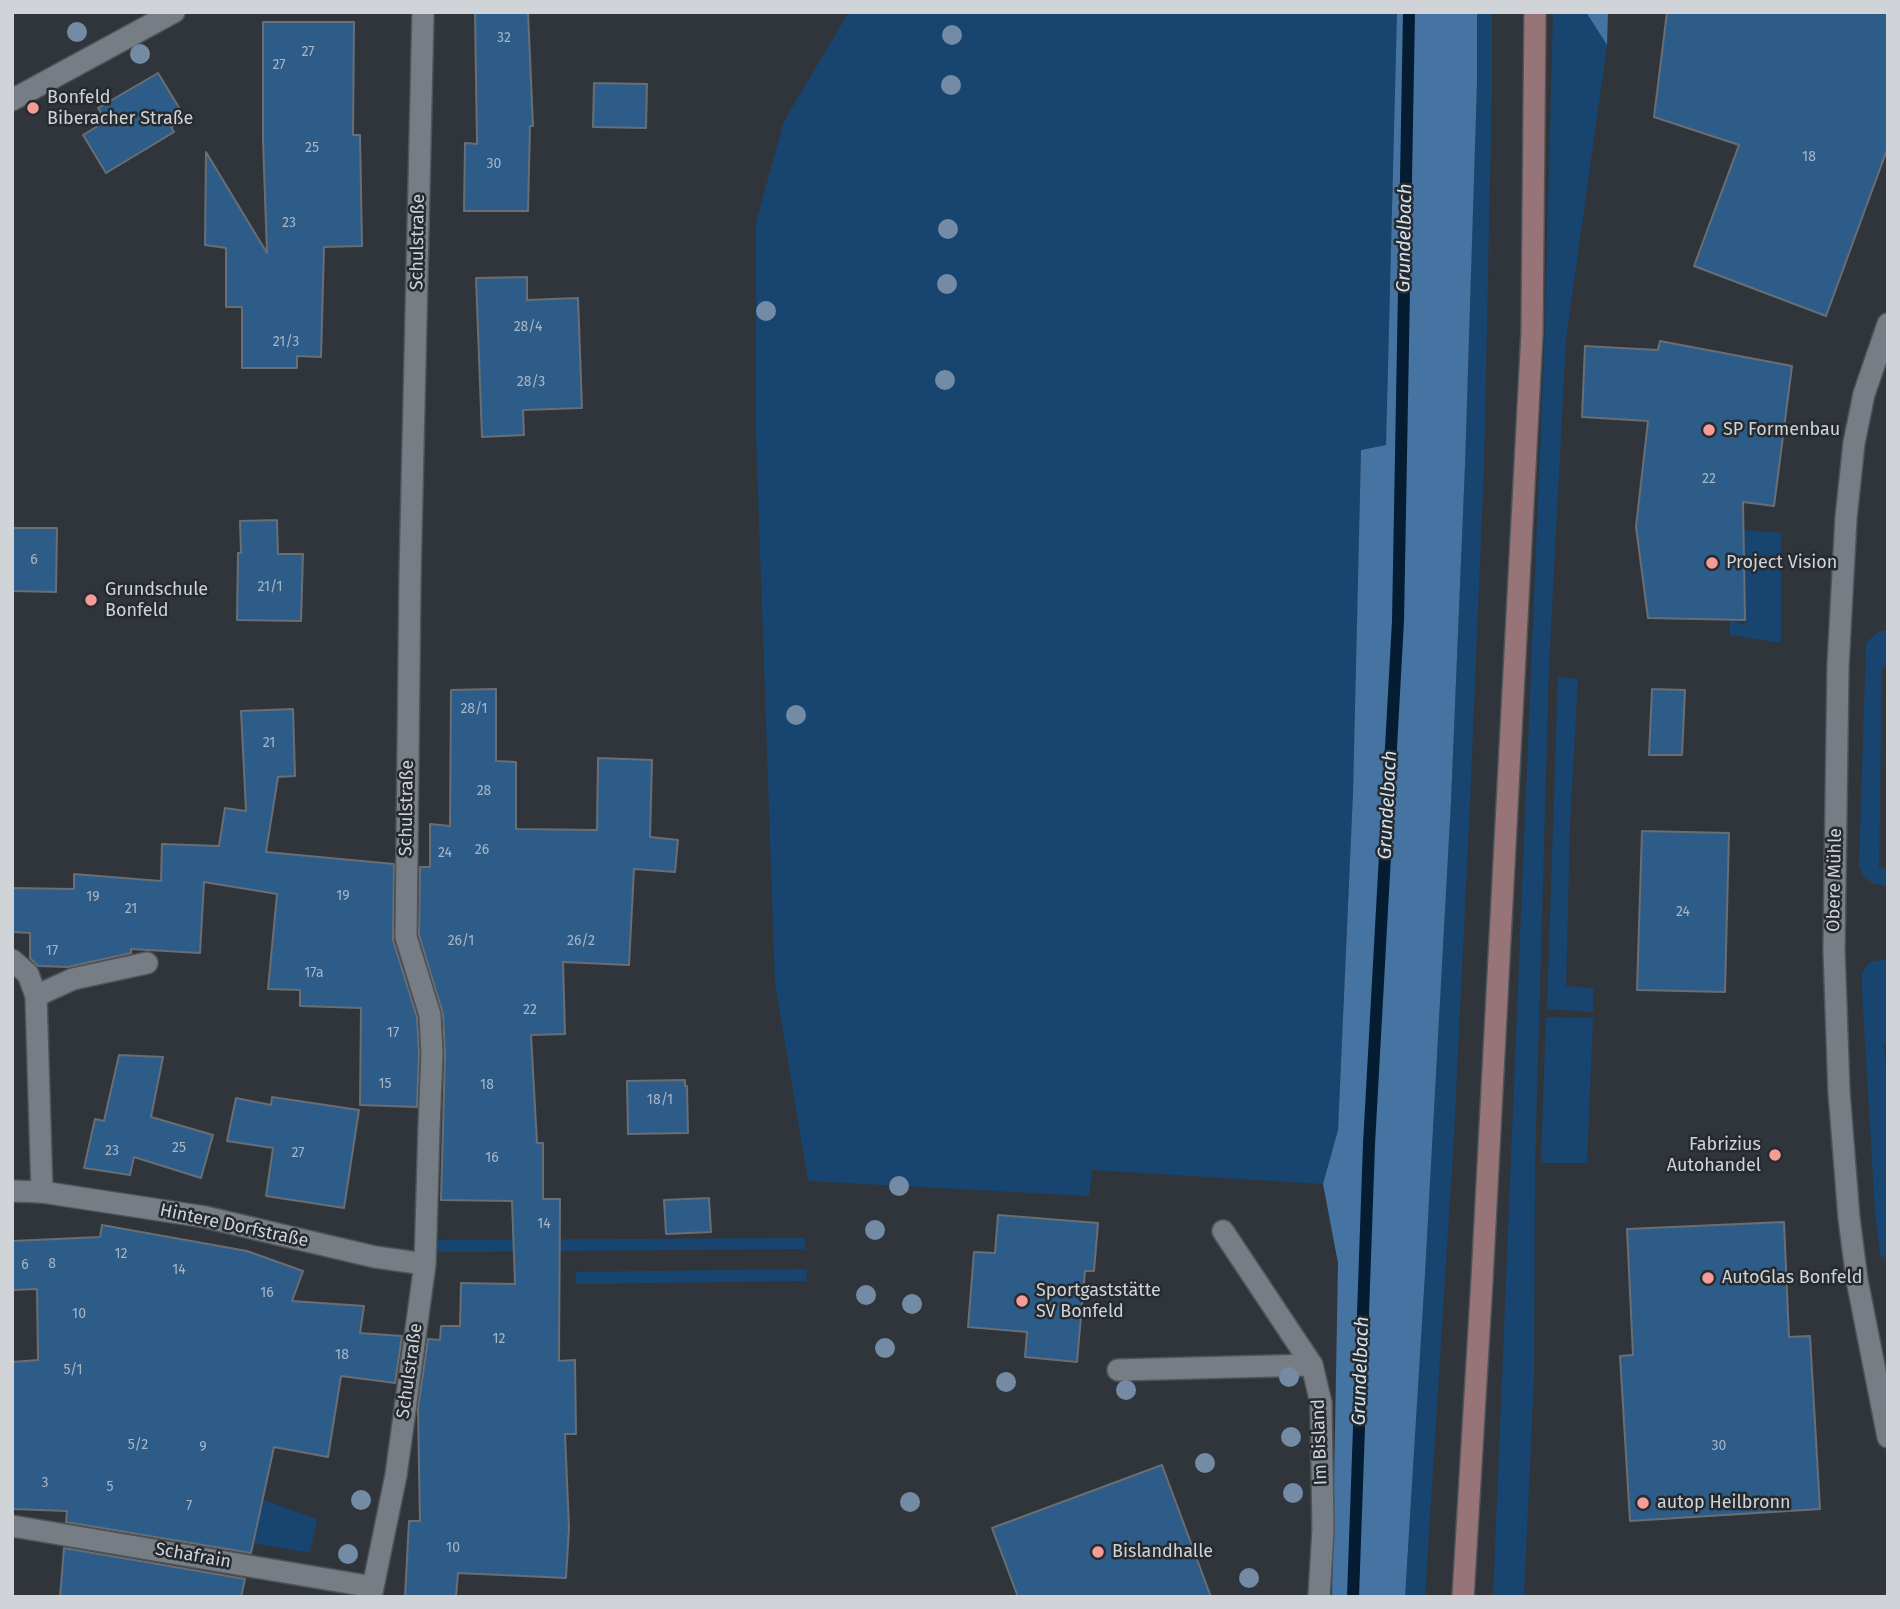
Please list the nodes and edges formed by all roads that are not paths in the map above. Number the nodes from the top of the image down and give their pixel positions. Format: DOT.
graph roads {
  1 [pos="174,12"];
  2 [pos="423,12"];
  3 [pos="1535,12"];
  4 [pos="12,100"];
  5 [pos="1888,324"];
  6 [pos="12,960"];
  7 [pos="147,963"];
  8 [pos="36,996"];
  9 [pos="12,1191"];
  10 [pos="42,1192"];
  11 [pos="1223,1231"];
  12 [pos="425,1264"];
  13 [pos="1312,1365"];
  14 [pos="1118,1370"];
  15 [pos="1888,1437"];
  16 [pos="12,1526"];
  17 [pos="372,1592"];
  18 [pos="1319,1597"];
  19 [pos="1463,1597"];
  1 -- 4 [label="street"];
  2 -- 12 [label="street, Schulstraße"];
  3 -- 19 [label="main road"];
  5 -- 15 [label="street, Obere Mühle"];
  6 -- 8 [label="street"];
  7 -- 8 [label="street"];
  8 -- 10 [label="street"];
  9 -- 10 [label="street, Hintere Dorfstraße"];
  10 -- 12 [label="street, Hintere Dorfstraße"];
  11 -- 13 [label="street, Im Bisland"];
  12 -- 17 [label="street, Schulstraße"];
  13 -- 14 [label="street"];
  13 -- 18 [label="street, Im Bisland"];
  16 -- 17 [label="street, Schafrain"];
}
